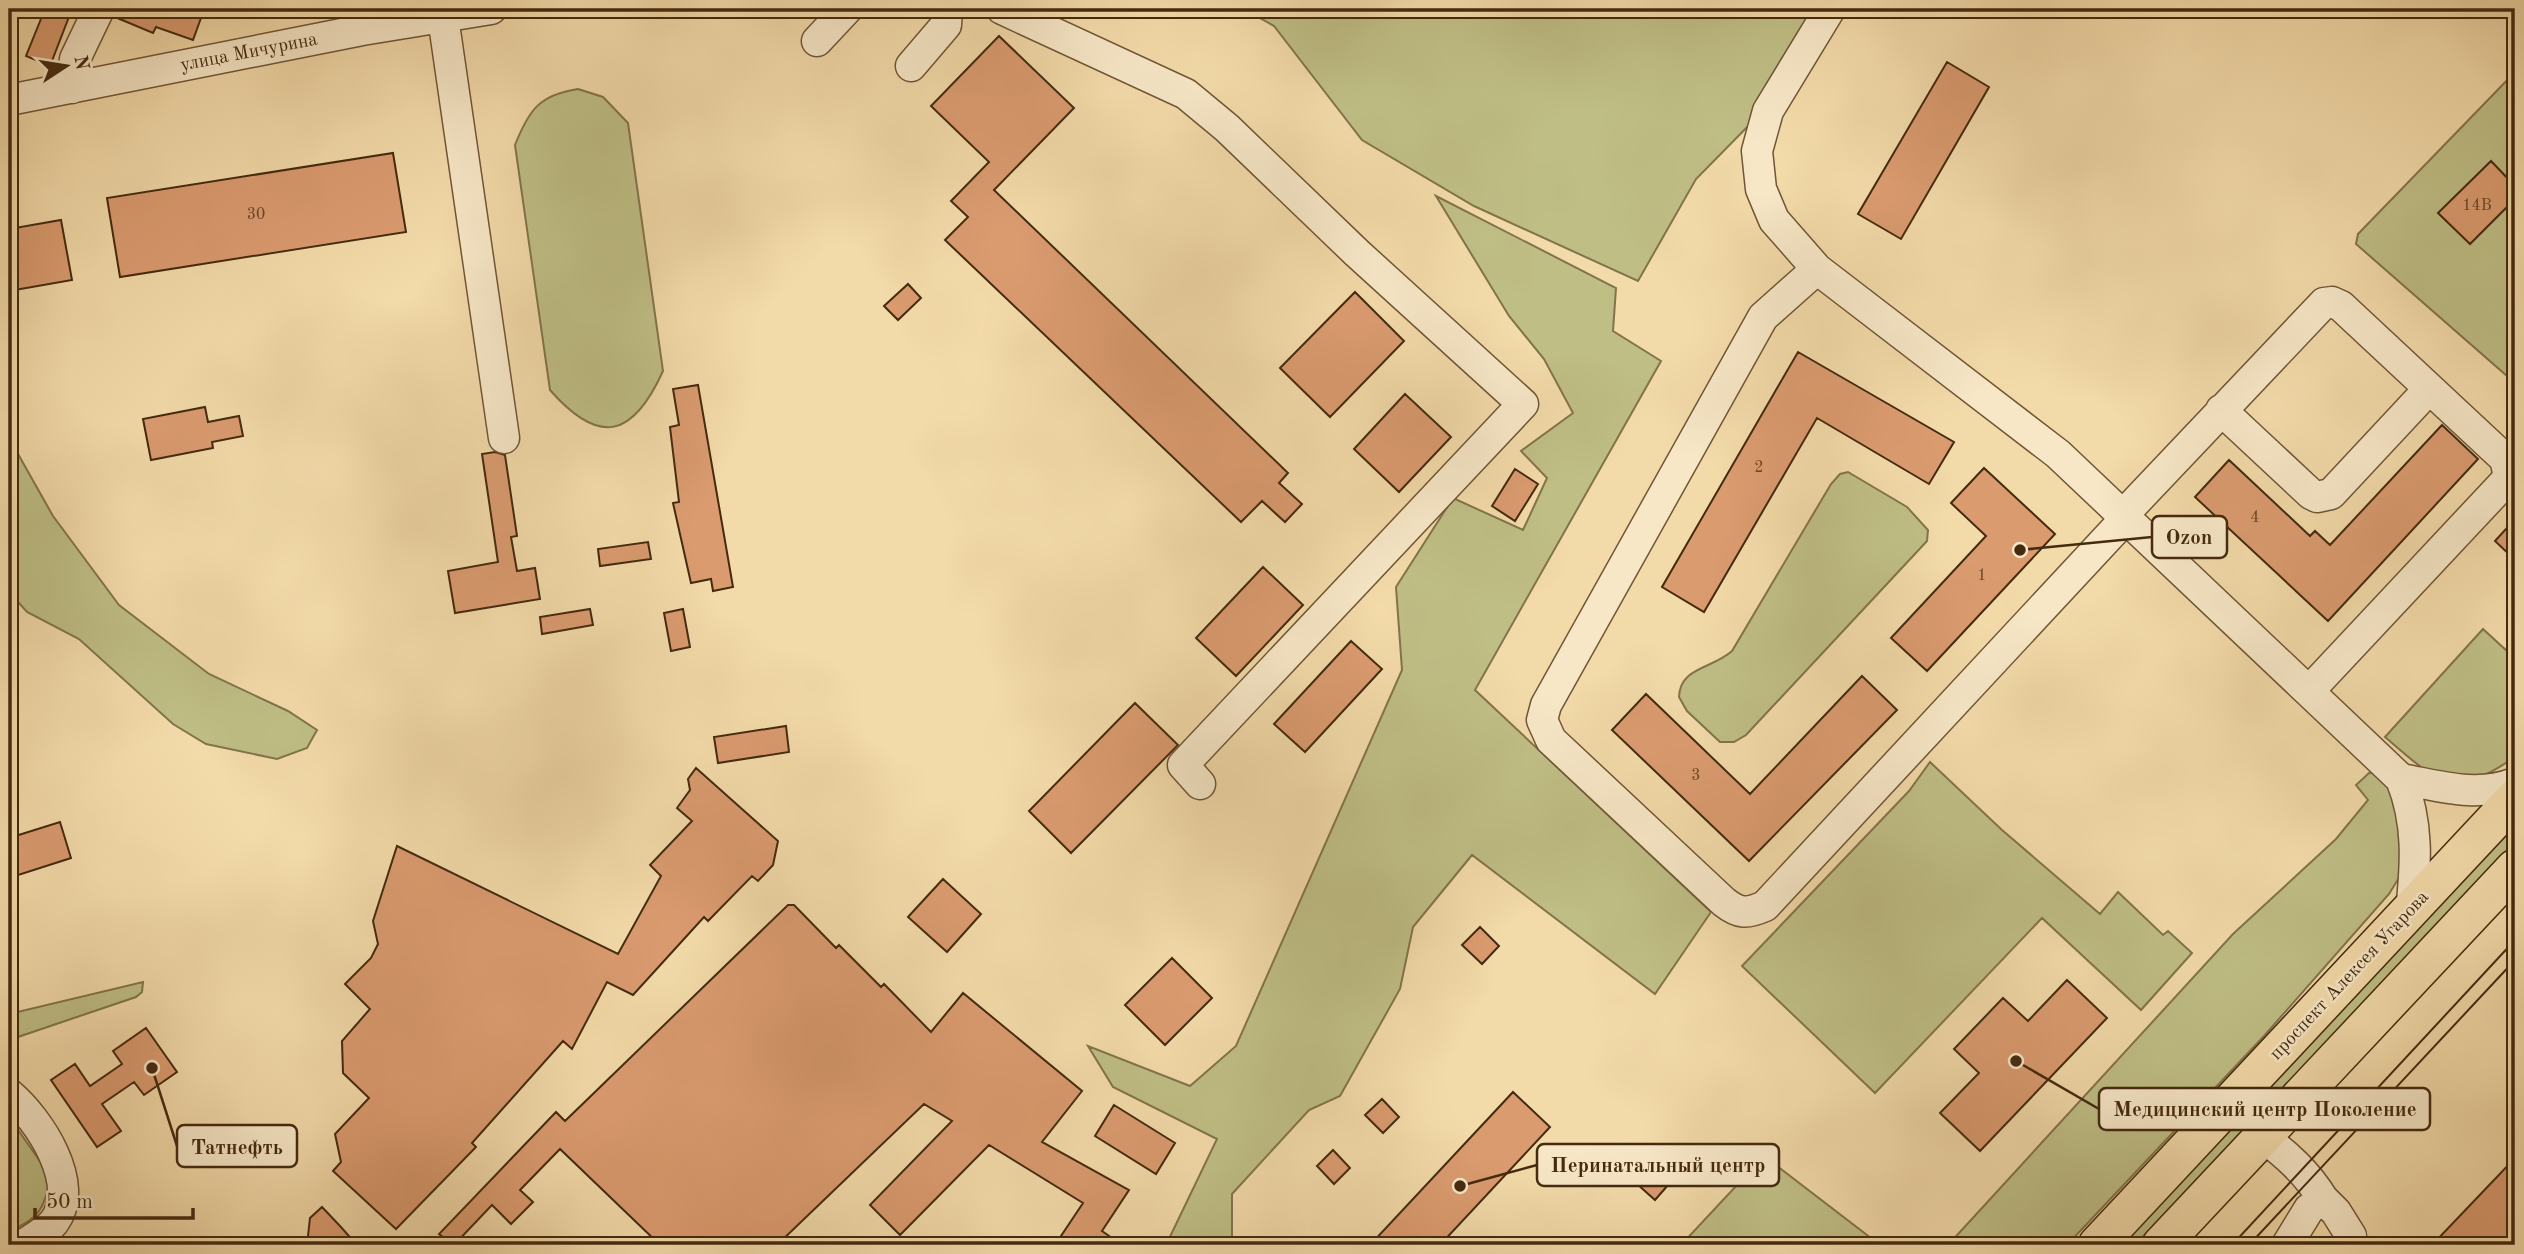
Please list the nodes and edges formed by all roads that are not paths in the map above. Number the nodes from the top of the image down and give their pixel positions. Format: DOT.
graph roads {
  1 [pos="99,9"];
  2 [pos="491,9"];
  3 [pos="847,9"];
  4 [pos="947,9"];
  5 [pos="1002,9"];
  6 [pos="1830,9"];
  7 [pos="443,17"];
  8 [pos="365,20"];
  9 [pos="817,41"];
  10 [pos="911,66"];
  11 [pos="72,89"];
  12 [pos="9,100"];
  13 [pos="1817,269"];
  14 [pos="2429,389"];
  15 [pos="2221,410"];
  16 [pos="504,438"];
  17 [pos="2124,516"];
  18 [pos="2309,691"];
  19 [pos="2401,779"];
  20 [pos="2515,783"];
  21 [pos="1200,784"];
  22 [pos="2515,798"];
  23 [pos="2515,868"];
  24 [pos="2411,911"];
  25 [pos="9,1094"];
  26 [pos="2263,1137"];
  27 [pos="2323,1199"];
  28 [pos="2351,1238"];
  29 [pos="23,1245"];
  30 [pos="2098,1245"];
  31 [pos="2161,1245"];
  32 [pos="2287,1245"];
  1 -- 11 [label="street"];
  2 -- 7 [label="street, улица Мичурина"];
  3 -- 9 [label="street"];
  4 -- 10 [label="street"];
  5 -- 21 [label="street"];
  6 -- 13 [label="street"];
  7 -- 8 [label="street, улица Мичурина"];
  7 -- 16 [label="street"];
  8 -- 11 [label="street, улица Мичурина"];
  11 -- 12 [label="street, улица Мичурина"];
  13 -- 17 [label="street"];
  13 -- 17 [label="street"];
  14 -- 15 [label="street"];
  14 -- 15 [label="street"];
  14 -- 18 [label="street"];
  15 -- 17 [label="street"];
  17 -- 18 [label="street"];
  18 -- 19 [label="street"];
  19 -- 20 [label="street"];
  19 -- 24 [label="street"];
  22 -- 24 [label="main road, проспект Алексея Угарова"];
  23 -- 26 [label="main road"];
  24 -- 30 [label="main road, проспект Алексея Угарова"];
  25 -- 29 [label="street"];
  26 -- 27 [label="street"];
  26 -- 31 [label="main road"];
  27 -- 28 [label="street"];
  27 -- 32 [label="street"];
}
